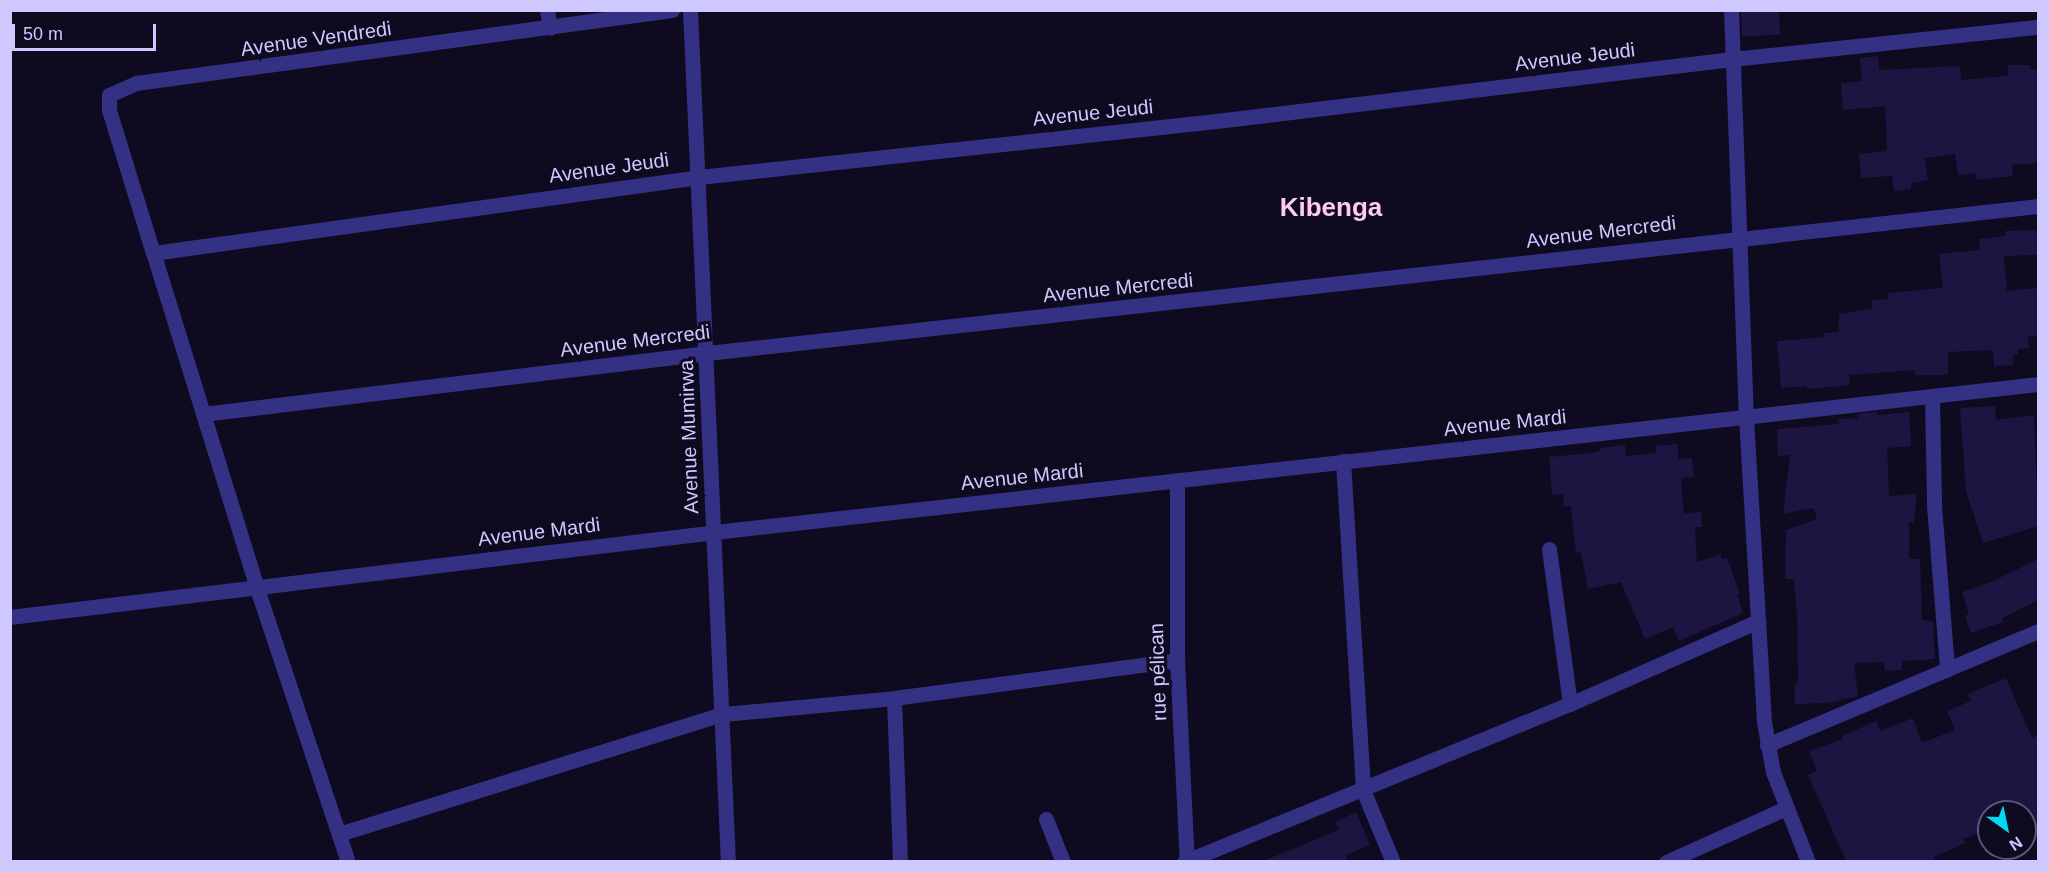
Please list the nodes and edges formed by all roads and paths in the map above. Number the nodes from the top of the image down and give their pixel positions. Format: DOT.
graph roads {
  1 [pos="547,10"];
  2 [pos="672,10"];
  3 [pos="690,10"];
  4 [pos="1731,10"];
  5 [pos="2038,27"];
  6 [pos="550,28"];
  7 [pos="1732,59"];
  8 [pos="699,177"];
  9 [pos="2038,206"];
  10 [pos="1738,237"];
  11 [pos="153,253"];
  12 [pos="707,353"];
  13 [pos="2038,384"];
  14 [pos="1932,397"];
  15 [pos="203,414"];
  16 [pos="1746,418"];
  17 [pos="1343,461"];
  18 [pos="1177,480"];
  19 [pos="715,532"];
  20 [pos="1549,549"];
  21 [pos="257,588"];
  22 [pos="10,617"];
  23 [pos="1758,621"];
  24 [pos="2038,631"];
  25 [pos="1177,660"];
  26 [pos="1947,669"];
  27 [pos="894,698"];
  28 [pos="1570,704"];
  29 [pos="723,714"];
  30 [pos="1767,745"];
  31 [pos="1363,790"];
  32 [pos="1786,808"];
  33 [pos="1046,819"];
  34 [pos="339,834"];
  35 [pos="348,861"];
  36 [pos="728,861"];
  37 [pos="900,861"];
  38 [pos="1063,861"];
  39 [pos="1186,861"];
  40 [pos="1393,861"];
  41 [pos="1666,861"];
  42 [pos="1808,861"];
  1 -- 6 [label="street"];
  2 -- 6 [label="street, Avenue Vendredi"];
  3 -- 8 [label="street, Avenue Mumirwa"];
  4 -- 7 [label="street"];
  5 -- 7 [label="street, Avenue Jeudi"];
  6 -- 11 [label="street, Avenue Vendredi"];
  7 -- 8 [label="street, Avenue Jeudi"];
  7 -- 10 [label="street"];
  8 -- 11 [label="street, Avenue Jeudi"];
  8 -- 12 [label="street, Avenue Mumirwa"];
  9 -- 10 [label="street, Avenue Mercredi"];
  10 -- 12 [label="street, Avenue Mercredi"];
  10 -- 16 [label="street"];
  11 -- 15 [label="street"];
  12 -- 15 [label="street, Avenue Mercredi"];
  12 -- 19 [label="street, Avenue Mumirwa"];
  13 -- 14 [label="street, Avenue Mardi"];
  14 -- 16 [label="street, Avenue Mardi"];
  14 -- 26 [label="street"];
  15 -- 21 [label="street"];
  16 -- 17 [label="street, Avenue Mardi"];
  16 -- 23 [label="street"];
  17 -- 18 [label="street, Avenue Mardi"];
  17 -- 31 [label="street"];
  18 -- 19 [label="street, Avenue Mardi"];
  18 -- 25 [label="street, rue pélican"];
  19 -- 21 [label="street, Avenue Mardi"];
  19 -- 29 [label="street, Avenue Mumirwa"];
  20 -- 28 [label="street"];
  21 -- 22 [label="street, Avenue Mardi"];
  21 -- 34 [label="street"];
  23 -- 28 [label="street"];
  23 -- 30 [label="street"];
  24 -- 26 [label="street"];
  25 -- 27 [label="street"];
  25 -- 39 [label="street, rue pélican"];
  26 -- 30 [label="street"];
  27 -- 29 [label="street"];
  27 -- 37 [label="street"];
  28 -- 31 [label="street"];
  29 -- 34 [label="street"];
  29 -- 36 [label="street, Avenue Mumirwa"];
  30 -- 32 [label="street"];
  31 -- 39 [label="street"];
  31 -- 40 [label="street"];
  32 -- 41 [label="street"];
  32 -- 42 [label="street"];
  33 -- 38 [label="street"];
  34 -- 35 [label="street"];
}
